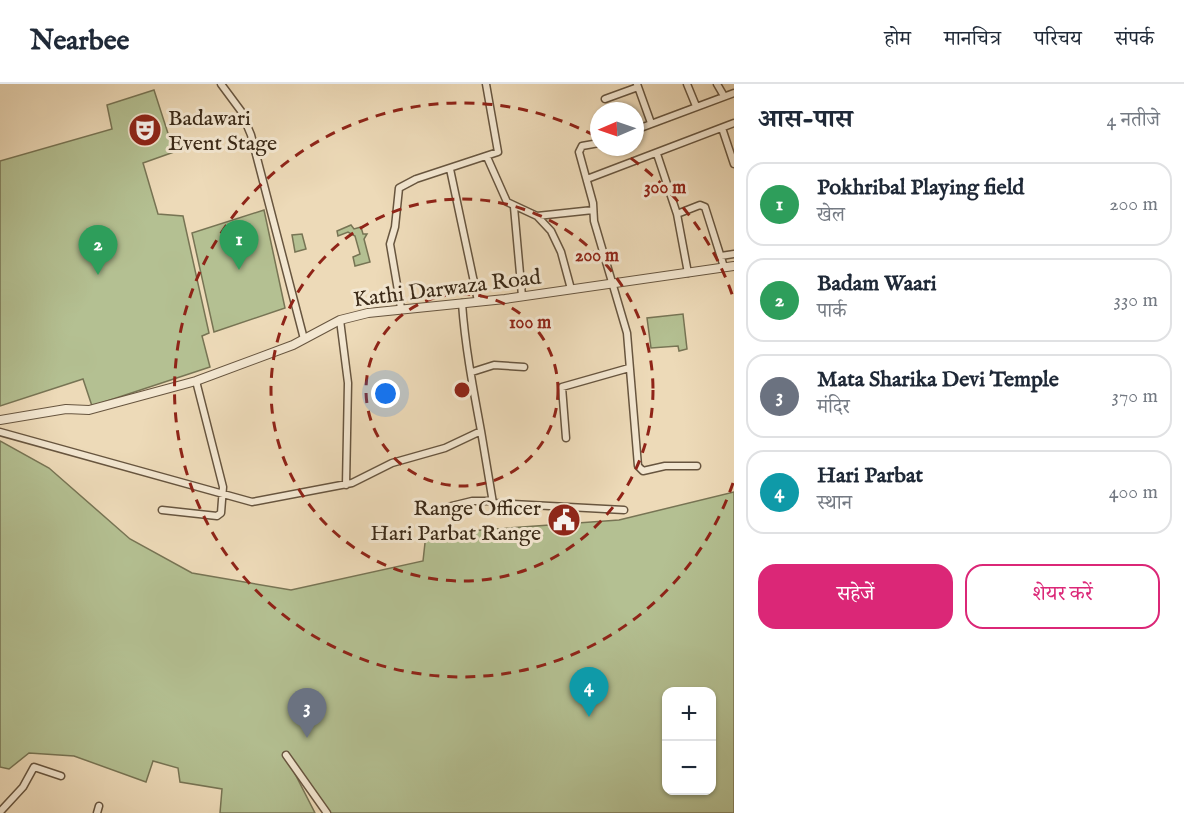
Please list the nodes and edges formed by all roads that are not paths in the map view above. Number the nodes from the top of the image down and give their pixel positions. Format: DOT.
graph roads {
  1 [pos="221,84"];
  2 [pos="486,84"];
  3 [pos="687,84"];
  4 [pos="717,84"];
  5 [pos="637,85"];
  6 [pos="734,93"];
  7 [pos="724,96"];
  8 [pos="605,99"];
  9 [pos="696,106"];
  10 [pos="651,123"];
  11 [pos="734,123"];
  12 [pos="644,126"];
  13 [pos="722,128"];
  14 [pos="590,144"];
  15 [pos="657,154"];
  16 [pos="487,157"];
  17 [pos="734,164"];
  18 [pos="450,169"];
  19 [pos="587,179"];
  20 [pos="514,207"];
  21 [pos="593,210"];
  22 [pos="677,214"];
  23 [pos="537,216"];
  24 [pos="734,254"];
  25 [pos="721,256"];
  26 [pos="734,266"];
  27 [pos="724,267"];
  28 [pos="688,273"];
  29 [pos="611,284"];
  30 [pos="571,289"];
  31 [pos="522,296"];
  32 [pos="478,301"];
  33 [pos="462,303"];
  34 [pos="401,308"];
  35 [pos="340,320"];
  36 [pos="304,339"];
  37 [pos="524,367"];
  38 [pos="629,368"];
  39 [pos="472,372"];
  40 [pos="196,381"];
  41 [pos="0,420"];
  42 [pos="481,431"];
  43 [pos="0,432"];
  44 [pos="566,438"];
  45 [pos="697,466"];
  46 [pos="346,485"];
  47 [pos="223,494"];
  48 [pos="491,501"];
  49 [pos="162,510"];
  50 [pos="624,510"];
  51 [pos="431,511"];
  52 [pos="286,755"];
  53 [pos="61,776"];
  54 [pos="0,812"];
  55 [pos="327,813"];
  1 -- 36 [label="street"];
  2 -- 16 [label="street"];
  3 -- 9 [label="street"];
  4 -- 7 [label="street"];
  5 -- 8 [label="street"];
  5 -- 10 [label="street"];
  6 -- 7 [label="street"];
  7 -- 9 [label="street"];
  9 -- 10 [label="street"];
  10 -- 12 [label="street"];
  11 -- 13 [label="street"];
  13 -- 15 [label="street"];
  13 -- 17 [label="street"];
  14 -- 19 [label="street"];
  15 -- 19 [label="street"];
  15 -- 22 [label="street"];
  16 -- 18 [label="street"];
  16 -- 20 [label="street"];
  18 -- 32 [label="street"];
  18 -- 34 [label="street"];
  19 -- 21 [label="street"];
  20 -- 23 [label="street"];
  20 -- 31 [label="street"];
  21 -- 23 [label="street"];
  21 -- 29 [label="street"];
  22 -- 25 [label="street"];
  22 -- 28 [label="street"];
  23 -- 30 [label="street"];
  24 -- 25 [label="street"];
  25 -- 27 [label="street"];
  26 -- 27 [label="street, Kathi Darwaza Road"];
  27 -- 28 [label="street, Kathi Darwaza Road"];
  28 -- 29 [label="street, Kathi Darwaza Road"];
  29 -- 30 [label="street, Kathi Darwaza Road"];
  29 -- 38 [label="street"];
  30 -- 31 [label="street, Kathi Darwaza Road"];
  31 -- 32 [label="street, Kathi Darwaza Road"];
  32 -- 33 [label="street, Kathi Darwaza Road"];
  33 -- 34 [label="street, Kathi Darwaza Road"];
  33 -- 39 [label="street"];
  34 -- 35 [label="street, Kathi Darwaza Road"];
  35 -- 36 [label="street, Kathi Darwaza Road"];
  35 -- 46 [label="street"];
  36 -- 40 [label="street, Kathi Darwaza Road"];
  37 -- 39 [label="street"];
  38 -- 44 [label="street"];
  38 -- 45 [label="street"];
  39 -- 42 [label="street"];
  40 -- 41 [label="street, Kathi Darwaza Road"];
  40 -- 47 [label="street"];
  42 -- 46 [label="street"];
  42 -- 48 [label="street"];
  43 -- 47 [label="street"];
  46 -- 47 [label="street"];
  47 -- 49 [label="street"];
  48 -- 50 [label="street"];
  48 -- 51 [label="street"];
  52 -- 55 [label="street"];
  53 -- 54 [label="street"];
}
